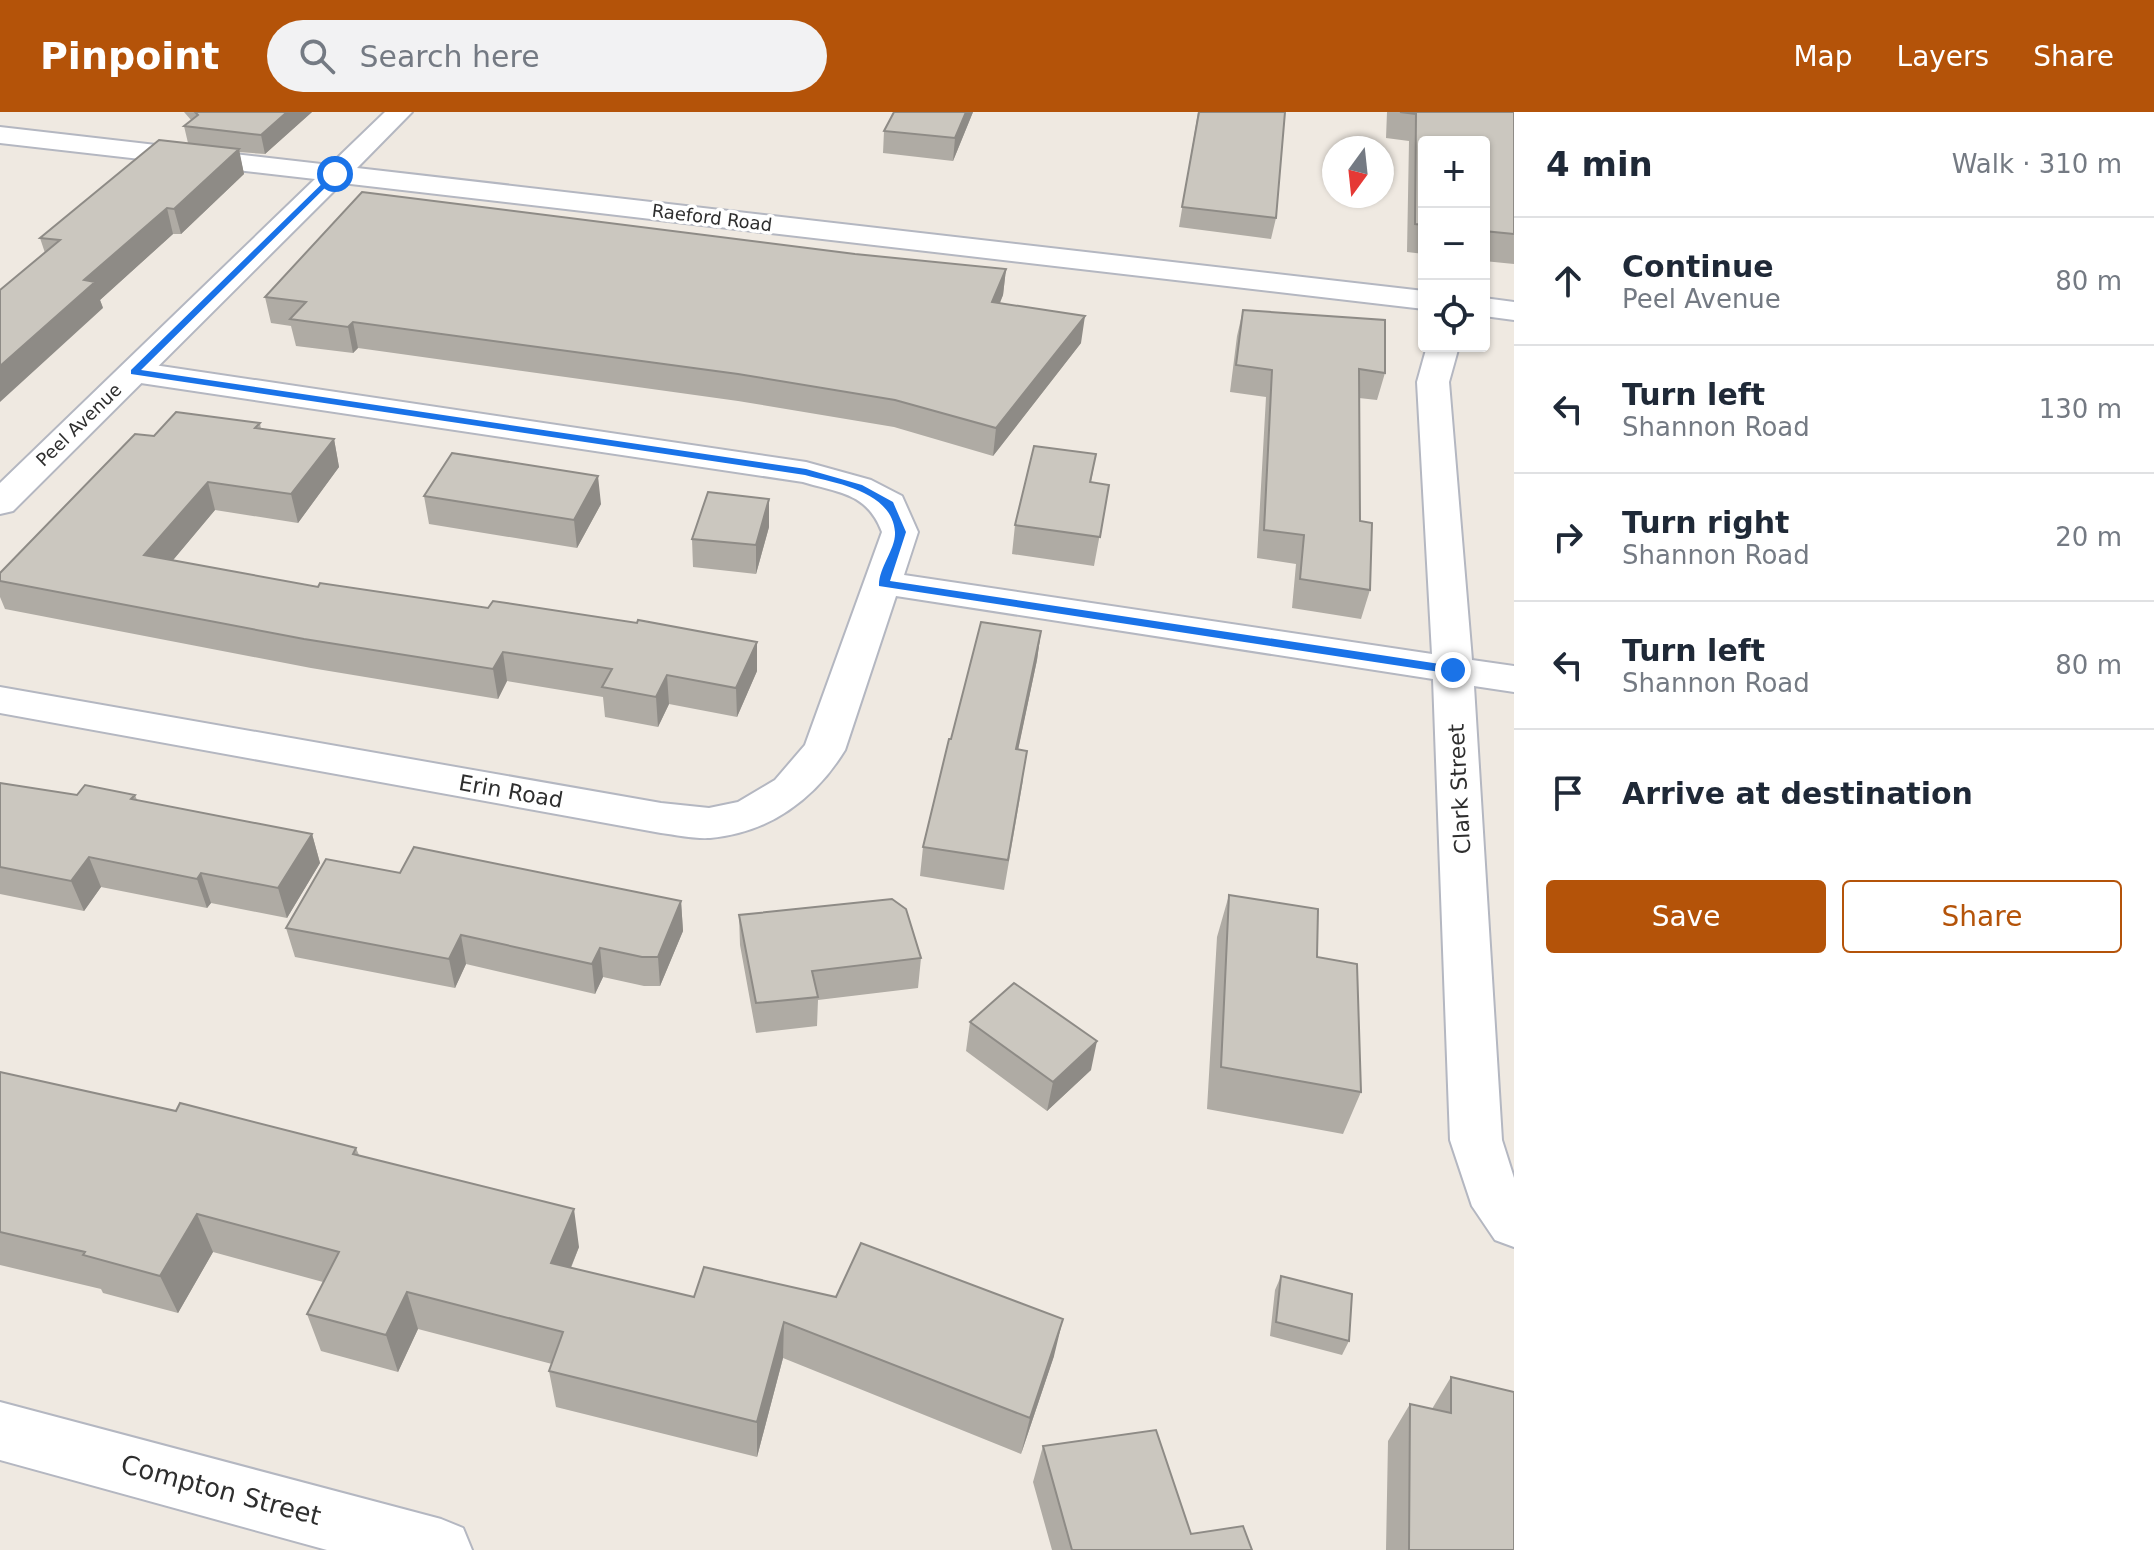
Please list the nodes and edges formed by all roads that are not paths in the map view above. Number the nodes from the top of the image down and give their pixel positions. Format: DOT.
graph roads {
  1 [pos="399,112"];
  2 [pos="0,135"];
  3 [pos="335,174"];
  4 [pos="1418,299"];
  5 [pos="1490,308"];
  6 [pos="1514,311"];
  7 [pos="1441,352"];
  8 [pos="134,372"];
  9 [pos="0,503"];
  10 [pos="883,583"];
  11 [pos="1453,670"];
  12 [pos="1514,679"];
  13 [pos="0,700"];
  14 [pos="1514,1223"];
  15 [pos="0,1431"];
  16 [pos="441,1550"];
  1 -- 3 [label="street, Peel Avenue"];
  2 -- 3 [label="street, Raeford Road"];
  3 -- 4 [label="street, Raeford Road"];
  3 -- 8 [label="street, Peel Avenue"];
  5 -- 6 [label="street"];
  7 -- 11 [label="street, Clark Street"];
  8 -- 9 [label="street, Peel Avenue"];
  8 -- 10 [label="street, Erin Road"];
  10 -- 11 [label="street"];
  10 -- 13 [label="street, Erin Road"];
  11 -- 12 [label="street"];
  11 -- 14 [label="street, Clark Street"];
  15 -- 16 [label="street, Compton Street"];
}
